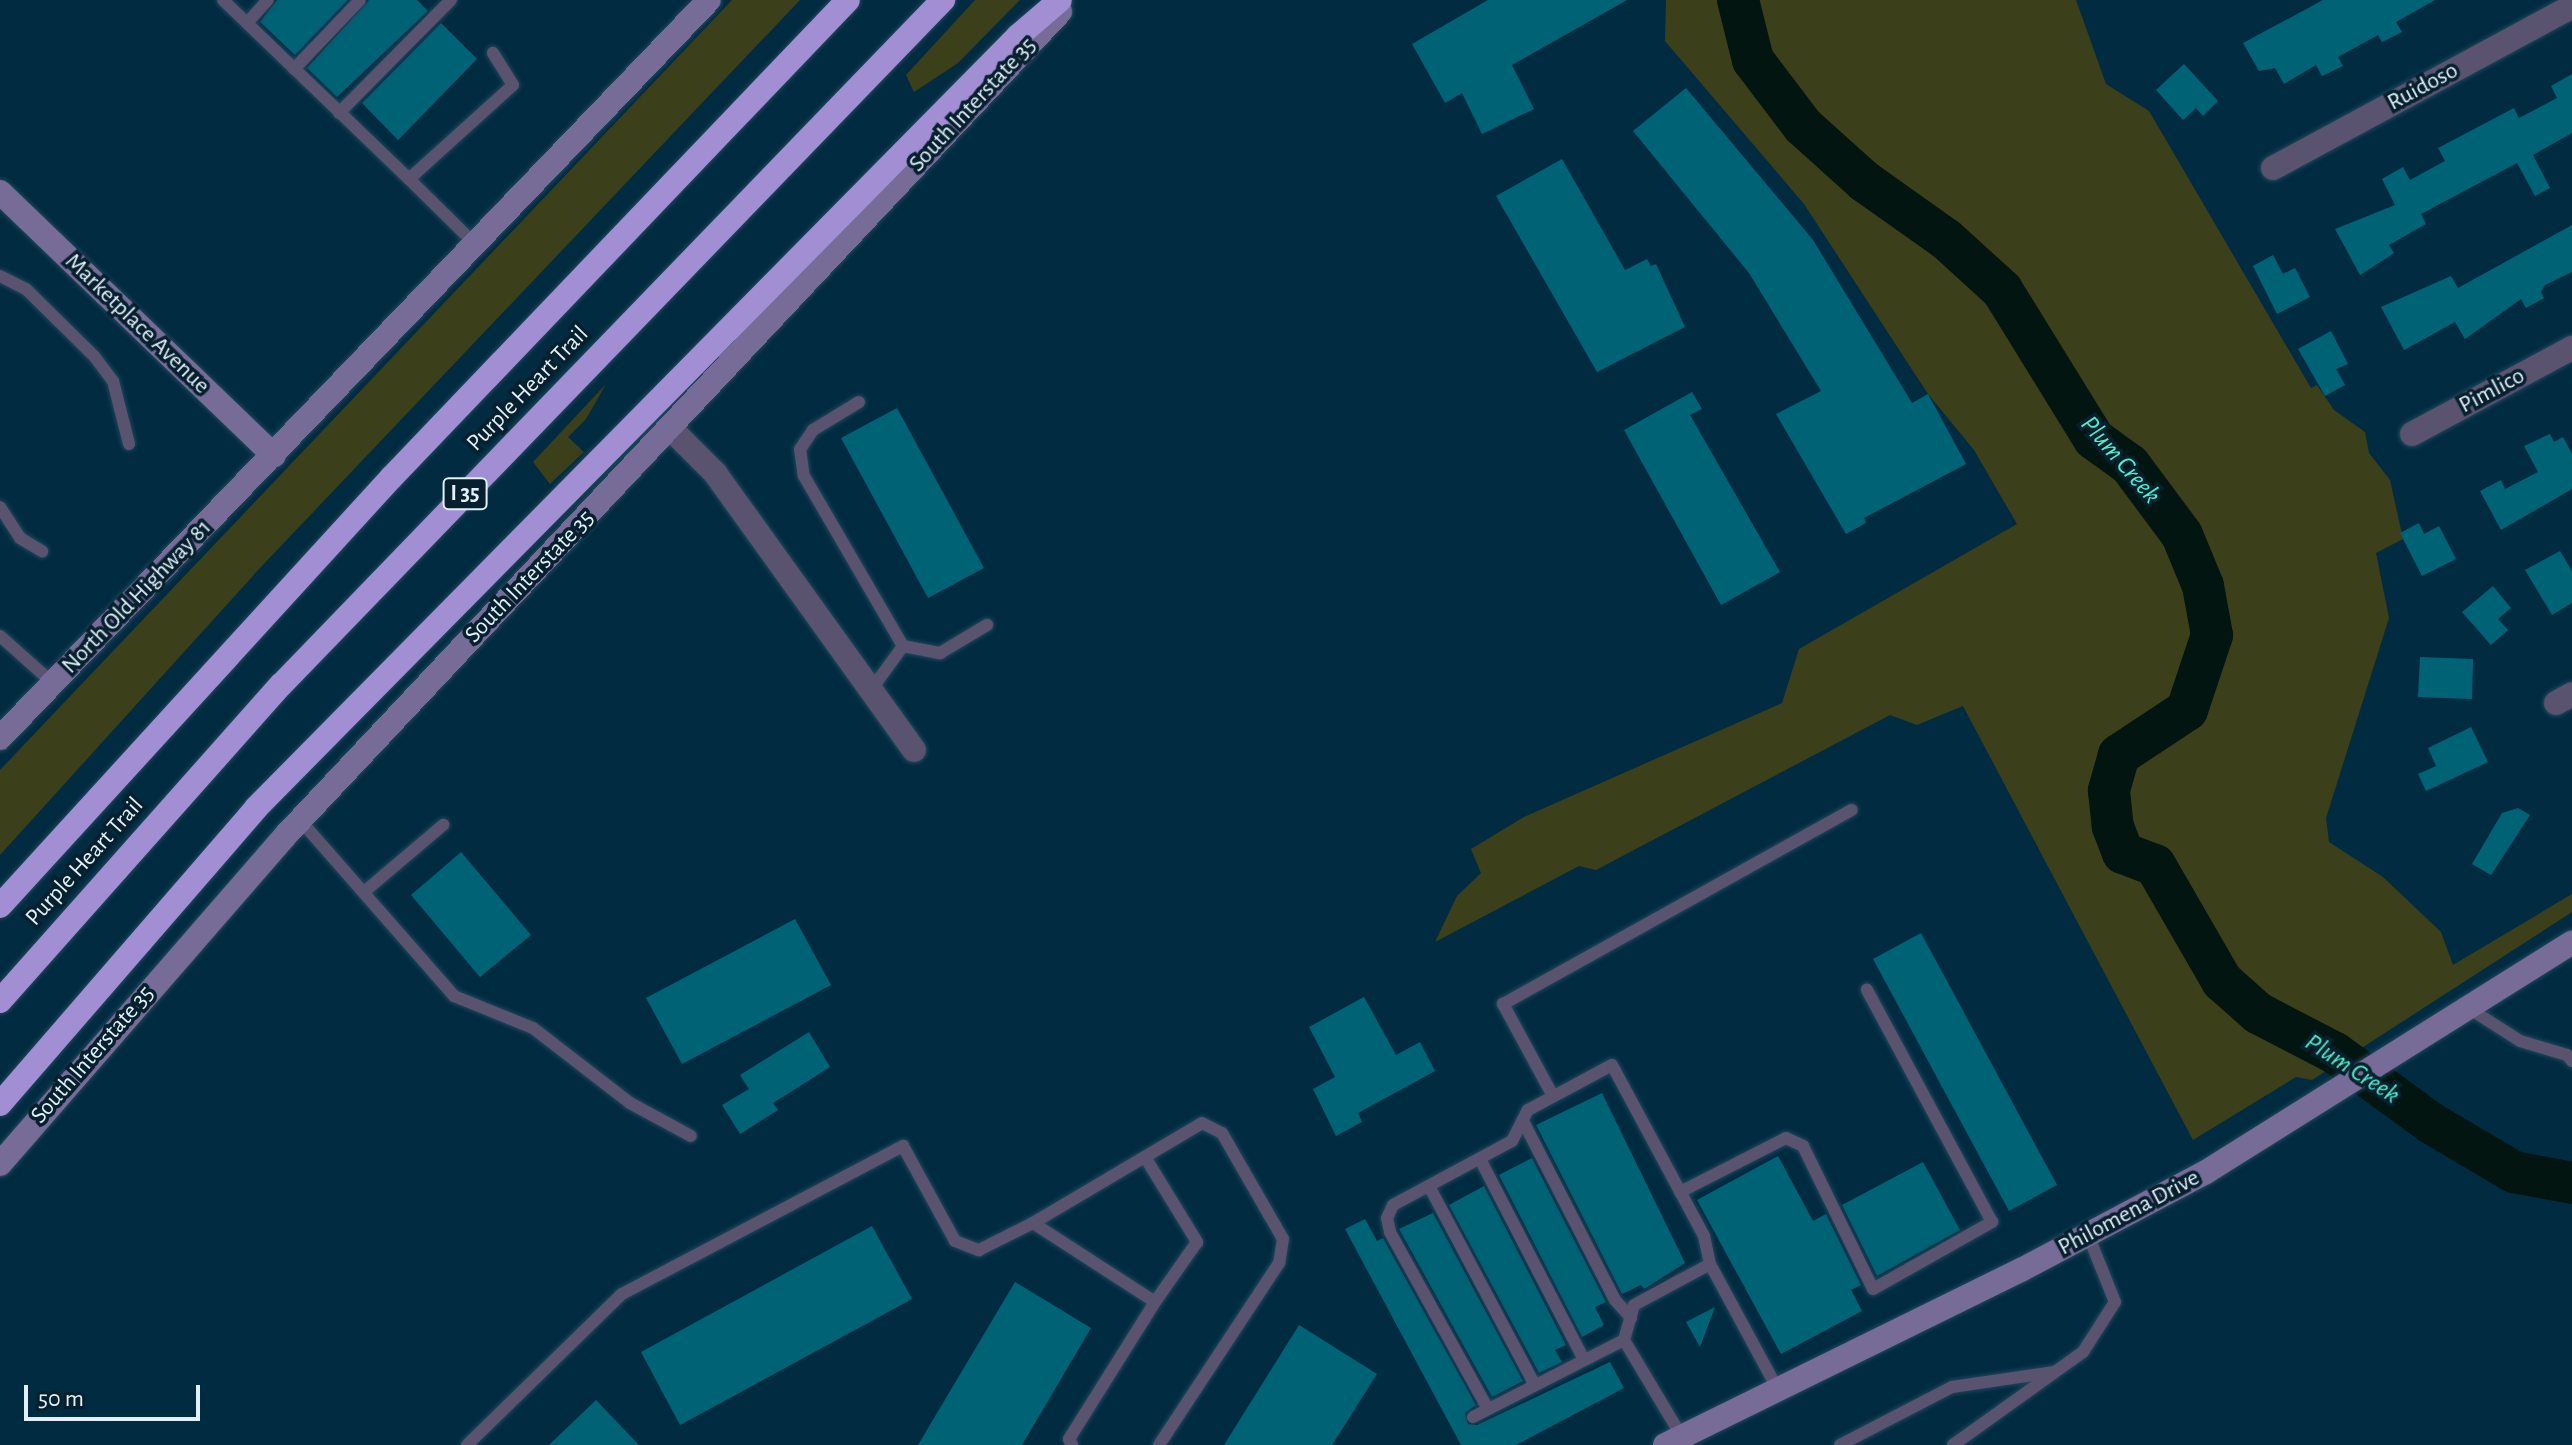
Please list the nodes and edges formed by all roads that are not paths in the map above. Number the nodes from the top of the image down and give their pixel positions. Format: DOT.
graph roads {
  1 [pos="223,0"];
  2 [pos="268,0"];
  3 [pos="360,0"];
  4 [pos="451,0"];
  5 [pos="709,0"];
  6 [pos="848,0"];
  7 [pos="943,0"];
  8 [pos="1060,0"];
  9 [pos="1070,0"];
  10 [pos="2572,6"];
  11 [pos="247,23"];
  12 [pos="493,53"];
  13 [pos="294,69"];
  14 [pos="339,113"];
  15 [pos="2273,168"];
  16 [pos="409,179"];
  17 [pos="0,192"];
  18 [pos="476,245"];
  19 [pos="0,276"];
  20 [pos="2572,348"];
  21 [pos="859,402"];
  22 [pos="672,430"];
  23 [pos="2412,434"];
  24 [pos="129,444"];
  25 [pos="274,456"];
  26 [pos="0,507"];
  27 [pos="42,551"];
  28 [pos="987,625"];
  29 [pos="0,636"];
  30 [pos="903,646"];
  31 [pos="53,683"];
  32 [pos="871,690"];
  33 [pos="0,738"];
  34 [pos="914,750"];
  35 [pos="1852,810"];
  36 [pos="300,820"];
  37 [pos="443,825"];
  38 [pos="364,892"];
  39 [pos="0,906"];
  40 [pos="2572,942"];
  41 [pos="1867,990"];
  42 [pos="0,1001"];
  43 [pos="2470,1009"];
  44 [pos="2572,1061"];
  45 [pos="1553,1096"];
  46 [pos="0,1104"];
  47 [pos="1523,1121"];
  48 [pos="691,1136"];
  49 [pos="1145,1157"];
  50 [pos="1480,1159"];
  51 [pos="0,1164"];
  52 [pos="1429,1186"];
  53 [pos="1680,1192"];
  54 [pos="1033,1223"];
  55 [pos="2088,1235"];
  56 [pos="1710,1264"];
  57 [pos="1155,1302"];
  58 [pos="1631,1318"];
  59 [pos="1624,1340"];
  60 [pos="1584,1360"];
  61 [pos="2056,1371"];
  62 [pos="1535,1385"];
  63 [pos="1778,1390"];
  64 [pos="1488,1409"];
  65 [pos="1473,1417"];
  66 [pos="1673,1441"];
  67 [pos="467,1445"];
  68 [pos="1072,1445"];
  69 [pos="1159,1445"];
  70 [pos="1840,1445"];
  71 [pos="1953,1445"];
  1 -- 11 [label="lane"];
  2 -- 11 [label="lane"];
  3 -- 13 [label="lane"];
  4 -- 14 [label="lane"];
  5 -- 18 [label="main road"];
  6 -- 39 [label="highway, Purple Heart Trail / I 35"];
  7 -- 42 [label="highway, Purple Heart Trail / I 35"];
  8 -- 46 [label="highway"];
  9 -- 22 [label="main road, South Interstate 35"];
  10 -- 15 [label="street, Ruidoso"];
  11 -- 13 [label="lane"];
  12 -- 16 [label="lane"];
  13 -- 14 [label="lane"];
  14 -- 16 [label="lane"];
  16 -- 18 [label="lane"];
  17 -- 25 [label="main road, Marketplace Avenue"];
  18 -- 25 [label="main road"];
  19 -- 24 [label="lane"];
  20 -- 23 [label="street, Pimlico"];
  21 -- 30 [label="lane"];
  22 -- 32 [label="street"];
  22 -- 36 [label="main road, South Interstate 35"];
  25 -- 31 [label="main road, North Old Highway 81"];
  26 -- 27 [label="lane"];
  28 -- 30 [label="lane"];
  29 -- 31 [label="lane"];
  30 -- 32 [label="lane"];
  31 -- 33 [label="main road, North Old Highway 81"];
  32 -- 34 [label="street"];
  35 -- 45 [label="lane"];
  36 -- 38 [label="lane"];
  36 -- 51 [label="main road, South Interstate 35"];
  37 -- 38 [label="lane"];
  38 -- 48 [label="lane"];
  40 -- 43 [label="main road, Philomena Drive"];
  41 -- 53 [label="lane"];
  43 -- 44 [label="lane"];
  43 -- 55 [label="main road, Philomena Drive"];
  45 -- 47 [label="lane"];
  45 -- 53 [label="lane"];
  47 -- 50 [label="lane"];
  47 -- 58 [label="lane"];
  49 -- 54 [label="lane"];
  49 -- 57 [label="lane"];
  49 -- 69 [label="lane"];
  50 -- 52 [label="lane"];
  50 -- 60 [label="lane"];
  52 -- 62 [label="lane"];
  52 -- 64 [label="lane"];
  53 -- 56 [label="lane"];
  54 -- 57 [label="lane"];
  54 -- 67 [label="lane"];
  55 -- 61 [label="lane"];
  55 -- 63 [label="main road, Philomena Drive"];
  56 -- 58 [label="lane"];
  56 -- 63 [label="lane"];
  57 -- 68 [label="lane"];
  58 -- 59 [label="lane"];
  59 -- 60 [label="lane"];
  59 -- 66 [label="lane"];
  60 -- 62 [label="lane"];
  61 -- 70 [label="lane"];
  61 -- 71 [label="lane"];
  62 -- 64 [label="lane"];
  63 -- 66 [label="main road, Philomena Drive"];
  64 -- 65 [label="lane"];
}
